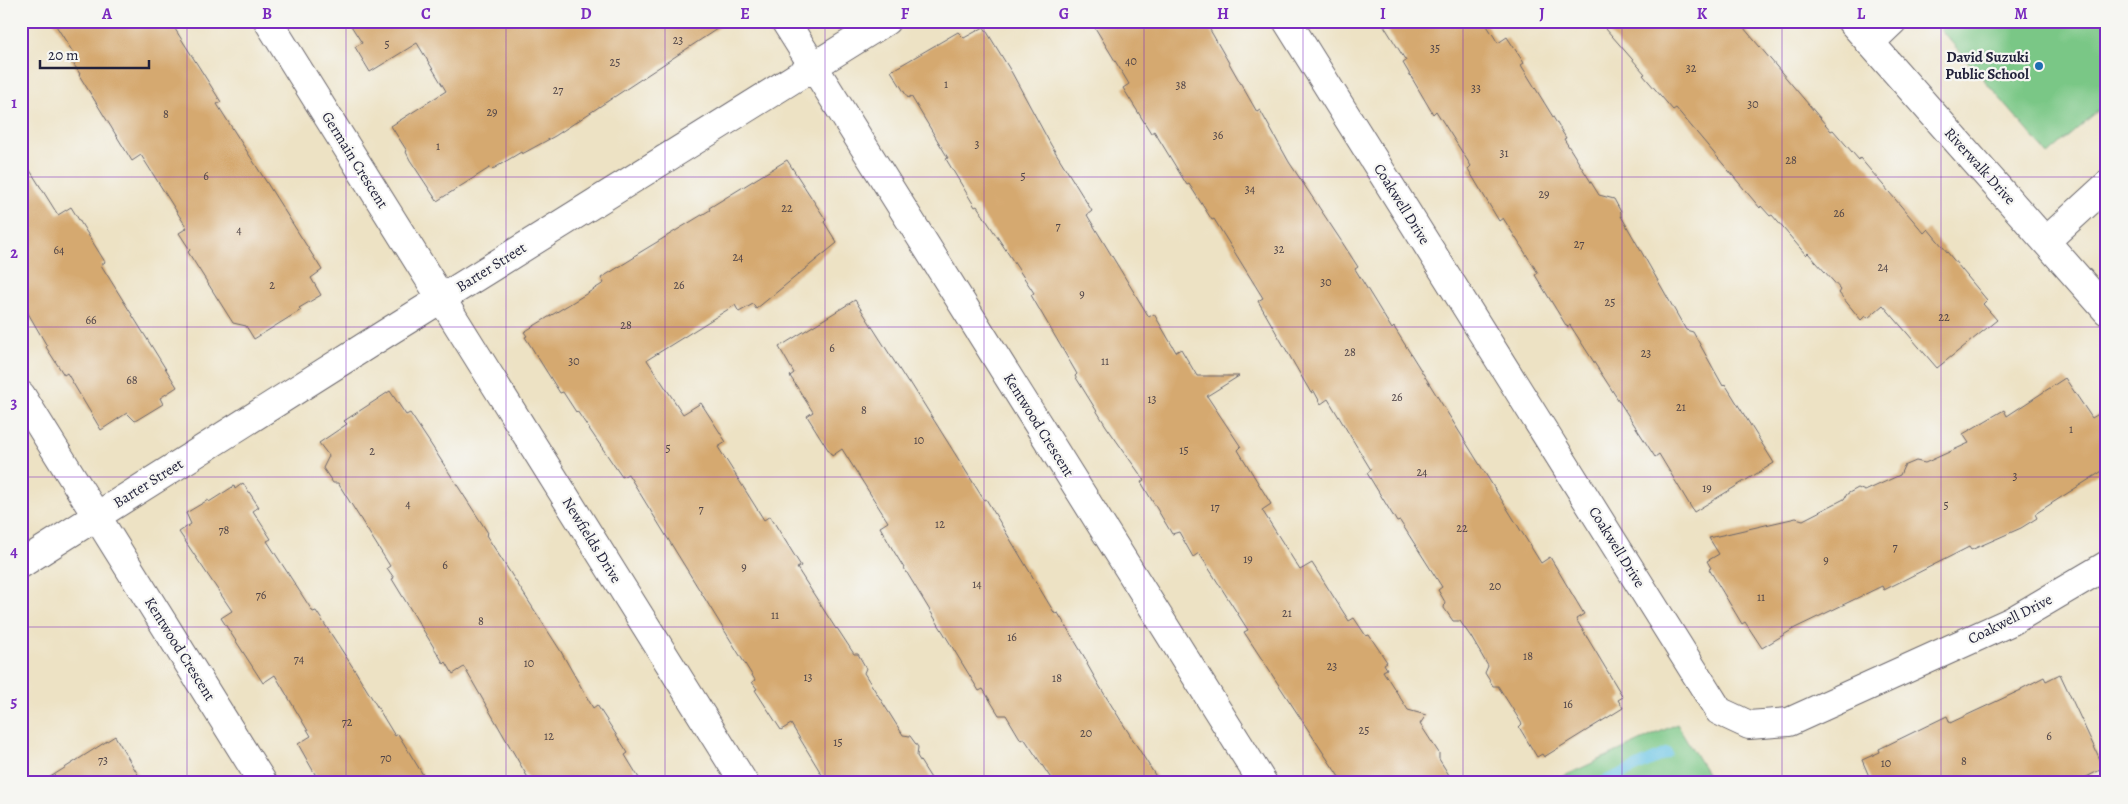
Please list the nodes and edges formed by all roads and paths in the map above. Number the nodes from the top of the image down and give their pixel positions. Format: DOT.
graph roads {
  1 [pos="268,21"];
  2 [pos="786,21"];
  3 [pos="886,21"];
  4 [pos="1287,21"];
  5 [pos="1851,21"];
  6 [pos="1893,21"];
  7 [pos="1870,43"];
  8 [pos="814,67"];
  9 [pos="2107,185"];
  10 [pos="2046,241"];
  11 [pos="441,298"];
  12 [pos="2107,311"];
  13 [pos="21,394"];
  14 [pos="97,515"];
  15 [pos="21,564"];
  16 [pos="2107,565"];
  17 [pos="263,783"];
  18 [pos="744,783"];
  19 [pos="1263,783"];
  1 -- 11 [label="street, Germain Crescent"];
  2 -- 8 [label="street, Kentwood Crescent"];
  3 -- 8 [label="street, Barter Street"];
  4 -- 16 [label="street, Coakwell Drive"];
  5 -- 7 [label="street, Riverwalk Drive"];
  6 -- 7 [label="street"];
  7 -- 10 [label="street, Riverwalk Drive"];
  8 -- 11 [label="street, Barter Street"];
  8 -- 19 [label="street, Kentwood Crescent"];
  9 -- 10 [label="street"];
  10 -- 12 [label="street, Riverwalk Drive"];
  11 -- 14 [label="street, Barter Street"];
  11 -- 18 [label="street, Newfields Drive"];
  13 -- 14 [label="street"];
  14 -- 15 [label="street, Barter Street"];
  14 -- 17 [label="street, Kentwood Crescent"];
}
